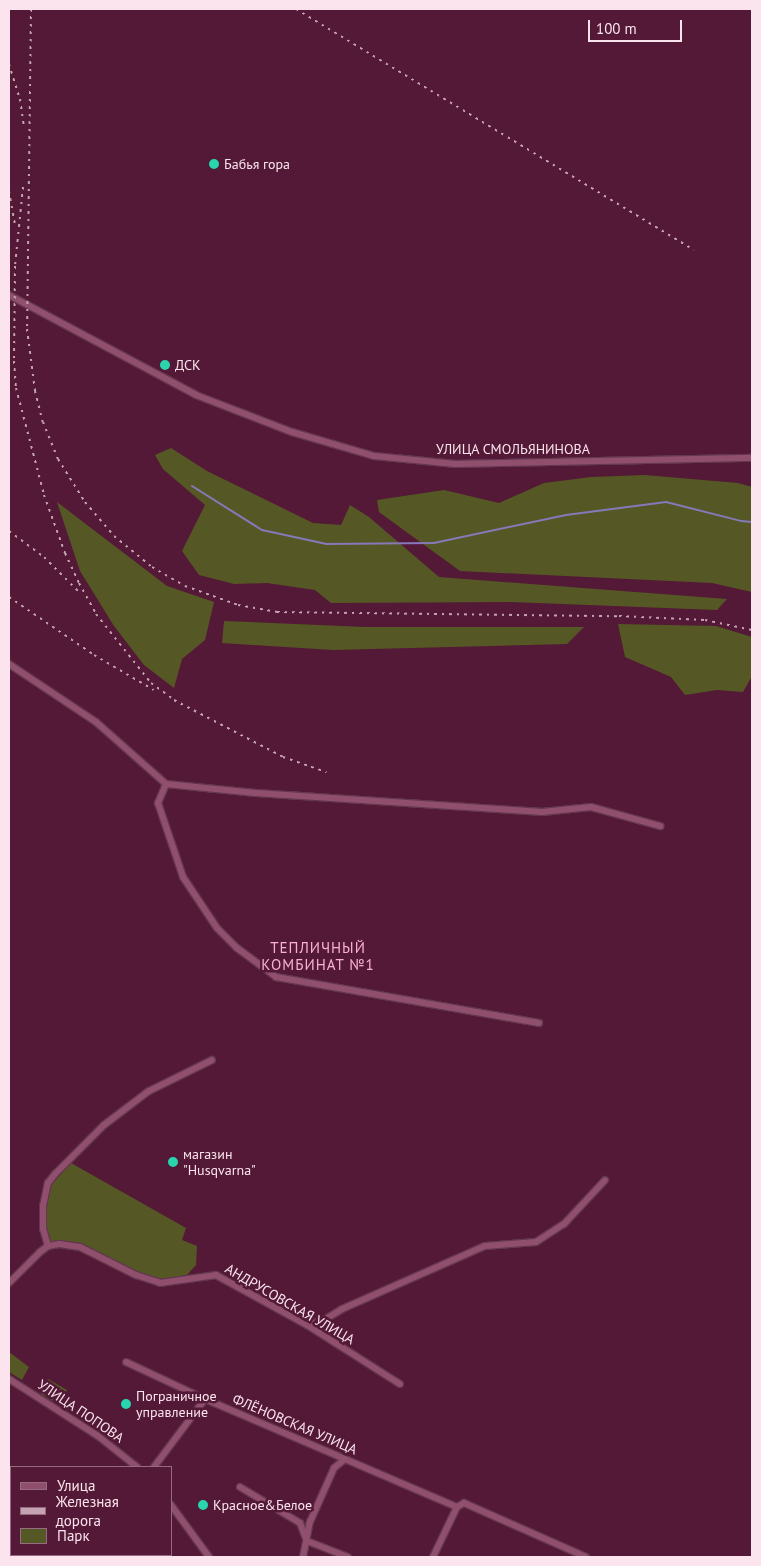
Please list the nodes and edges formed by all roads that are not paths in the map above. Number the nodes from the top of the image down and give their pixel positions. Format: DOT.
graph roads {
  1 [pos="9,295"];
  2 [pos="752,458"];
  3 [pos="9,664"];
  4 [pos="166,784"];
  5 [pos="660,826"];
  6 [pos="539,1023"];
  7 [pos="212,1060"];
  8 [pos="605,1180"];
  9 [pos="48,1246"];
  10 [pos="9,1283"];
  11 [pos="307,1325"];
  12 [pos="126,1362"];
  13 [pos="9,1379"];
  14 [pos="400,1384"];
  15 [pos="205,1400"];
  16 [pos="345,1459"];
  17 [pos="136,1466"];
  18 [pos="155,1466"];
  19 [pos="240,1487"];
  20 [pos="172,1506"];
  21 [pos="457,1507"];
  22 [pos="308,1541"];
  23 [pos="209,1557"];
  24 [pos="303,1557"];
  25 [pos="348,1557"];
  26 [pos="433,1557"];
  27 [pos="586,1557"];
  1 -- 2 [label="street, УЛИЦА СМОЛЬЯНИНОВА"];
  3 -- 4 [label="street"];
  4 -- 5 [label="street"];
  4 -- 6 [label="street"];
  7 -- 9 [label="street"];
  8 -- 11 [label="street"];
  9 -- 10 [label="street"];
  9 -- 11 [label="street, АНДРУСОВСКАЯ УЛИЦА"];
  11 -- 14 [label="street, АНДРУСОВСКАЯ УЛИЦА"];
  12 -- 15 [label="street, ФЛЁНОВСКАЯ УЛИЦА"];
  13 -- 17 [label="street, УЛИЦА ПОПОВА"];
  15 -- 16 [label="street, ФЛЁНОВСКАЯ УЛИЦА"];
  15 -- 18 [label="street"];
  16 -- 21 [label="street, ФЛЁНОВСКАЯ УЛИЦА"];
  16 -- 22 [label="street"];
  19 -- 22 [label="street"];
  20 -- 23 [label="street"];
  21 -- 26 [label="street"];
  21 -- 27 [label="street, ФЛЁНОВСКАЯ УЛИЦА"];
  22 -- 24 [label="street"];
  22 -- 25 [label="street"];
}
